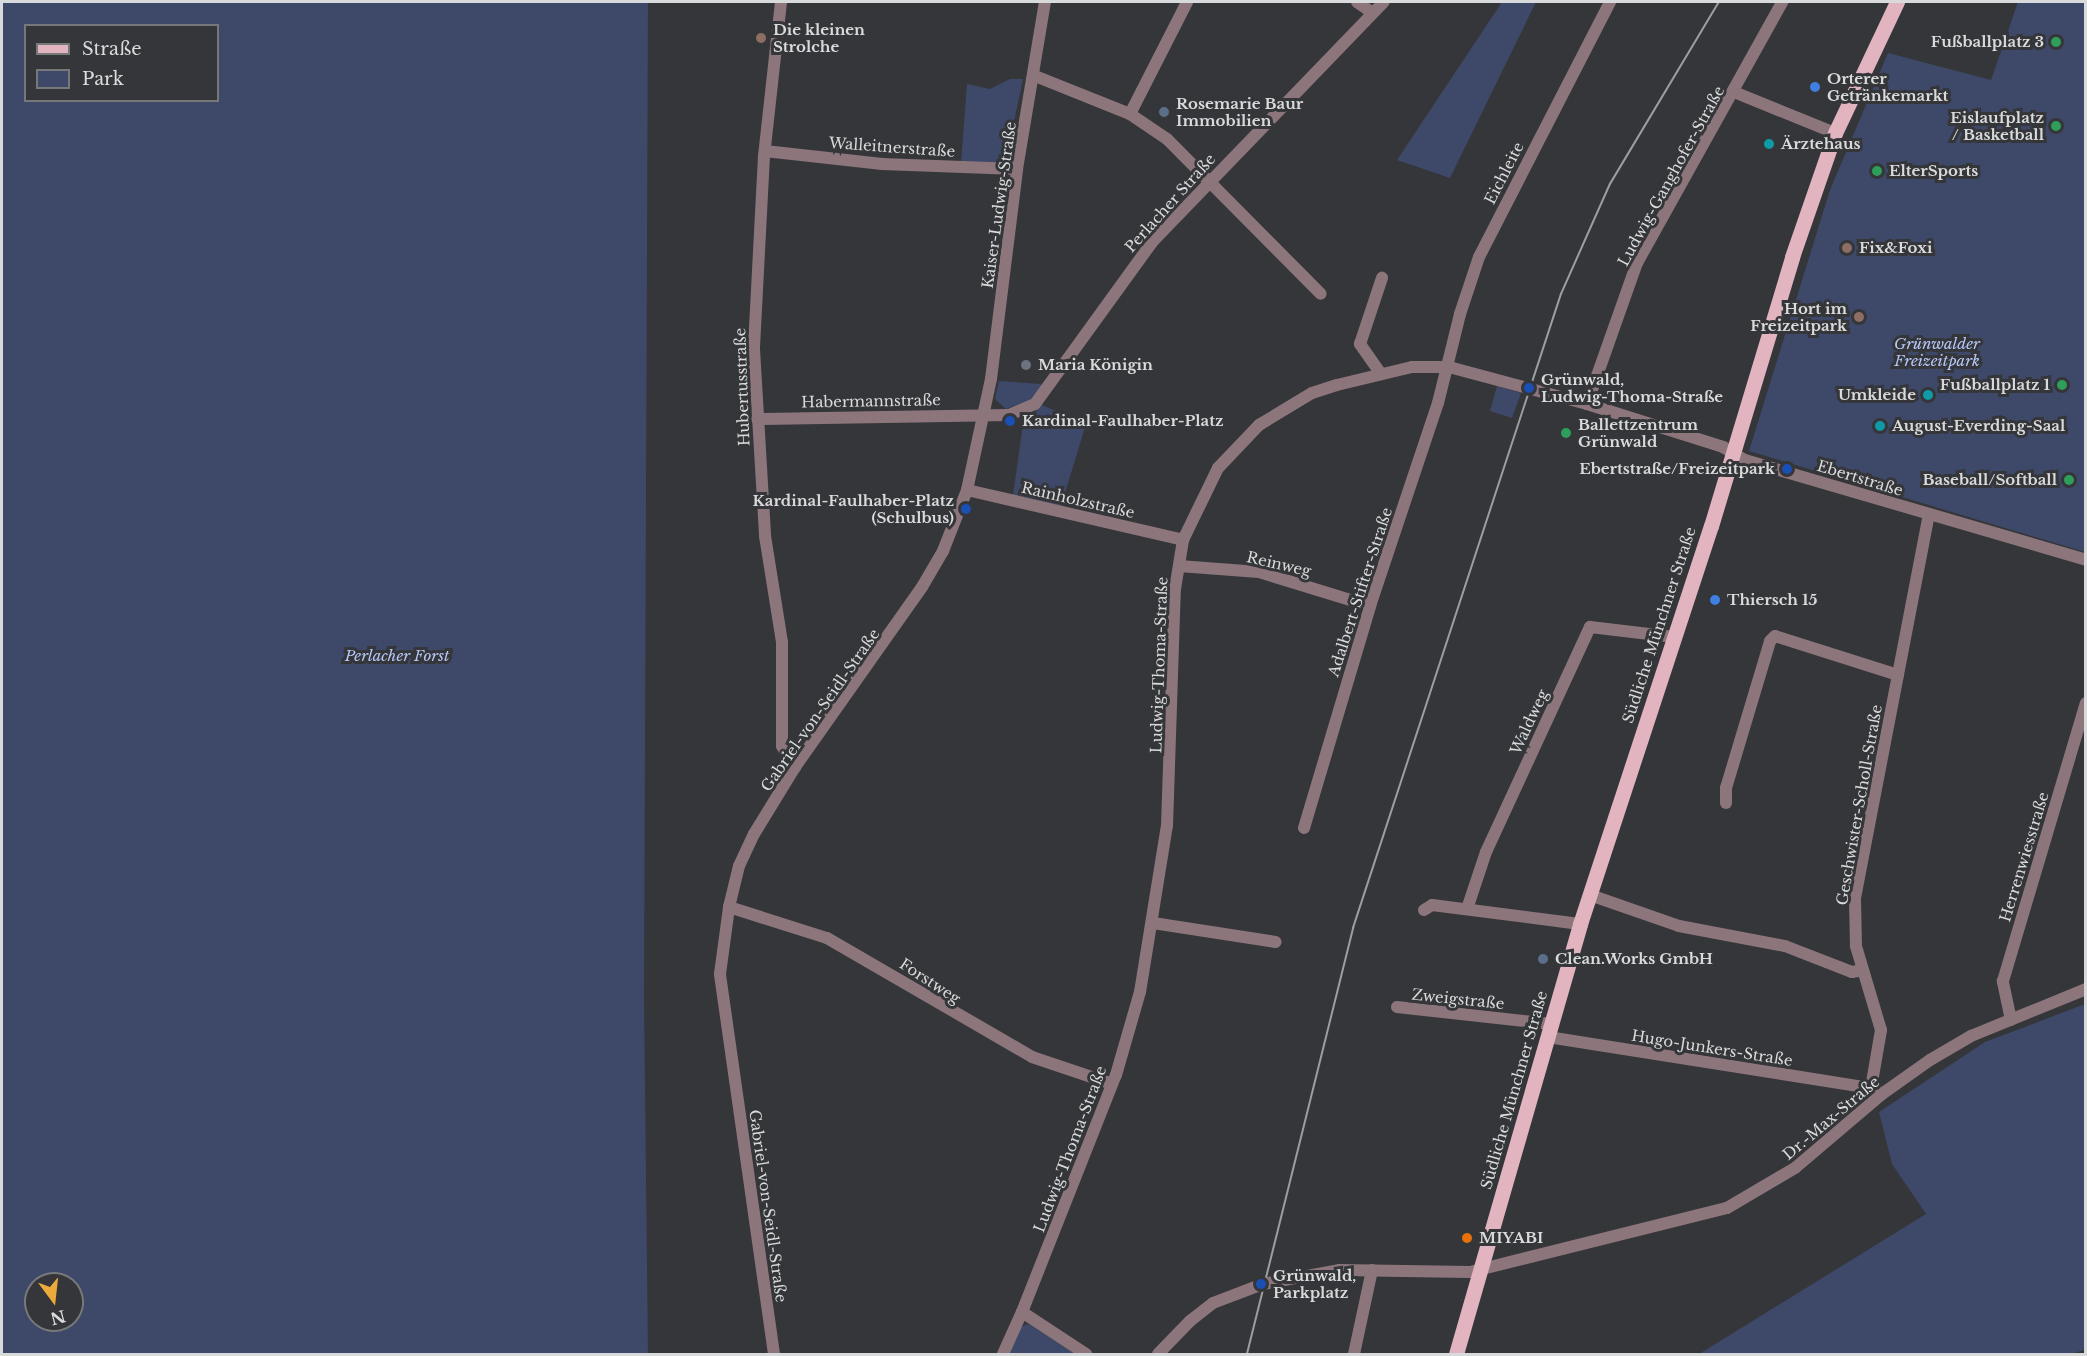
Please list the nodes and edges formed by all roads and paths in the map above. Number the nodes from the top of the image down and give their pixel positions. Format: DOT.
graph roads {
  1 [pos="781,2"];
  2 [pos="1045,2"];
  3 [pos="1187,2"];
  4 [pos="1357,2"];
  5 [pos="1384,2"];
  6 [pos="1610,2"];
  7 [pos="1782,2"];
  8 [pos="1897,2"];
  9 [pos="1373,13"];
  10 [pos="1035,76"];
  11 [pos="1734,92"];
  12 [pos="1130,114"];
  13 [pos="1834,133"];
  14 [pos="765,151"];
  15 [pos="1017,169"];
  16 [pos="1209,180"];
  17 [pos="1382,278"];
  18 [pos="1321,294"];
  19 [pos="1449,367"];
  20 [pos="1381,374"];
  21 [pos="1587,404"];
  22 [pos="985,413"];
  23 [pos="757,419"];
  24 [pos="1731,452"];
  25 [pos="966,490"];
  26 [pos="1929,514"];
  27 [pos="1183,540"];
  28 [pos="2085,560"];
  29 [pos="1179,566"];
  30 [pos="1370,606"];
  31 [pos="1674,637"];
  32 [pos="1898,675"];
  33 [pos="2085,703"];
  34 [pos="795,767"];
  35 [pos="1726,803"];
  36 [pos="1304,828"];
  37 [pos="1590,895"];
  38 [pos="729,907"];
  39 [pos="1467,909"];
  40 [pos="1424,910"];
  41 [pos="1154,923"];
  42 [pos="1580,924"];
  43 [pos="1276,942"];
  44 [pos="1863,970"];
  45 [pos="2085,990"];
  46 [pos="1397,1007"];
  47 [pos="2011,1020"];
  48 [pos="1550,1031"];
  49 [pos="1112,1084"];
  50 [pos="1876,1091"];
  51 [pos="1372,1270"];
  52 [pos="1480,1270"];
  53 [pos="1022,1312"];
  54 [pos="774,1354"];
  55 [pos="1003,1354"];
  56 [pos="1086,1354"];
  57 [pos="1158,1354"];
  58 [pos="1354,1354"];
  59 [pos="1456,1354"];
  1 -- 14 [label="street, Hubertusstraße"];
  2 -- 10 [label="street, Kaiser-Ludwig-Straße"];
  3 -- 12 [label="street"];
  4 -- 9 [label="street"];
  5 -- 9 [label="street, Perlacher Straße"];
  6 -- 19 [label="street, Eichleite"];
  7 -- 11 [label="street, Ludwig-Ganghofer-Straße"];
  8 -- 13 [label="main road, Südliche Münchner Straße"];
  9 -- 16 [label="street, Perlacher Straße"];
  10 -- 12 [label="street"];
  10 -- 15 [label="street, Kaiser-Ludwig-Straße"];
  11 -- 13 [label="street"];
  11 -- 21 [label="street, Ludwig-Ganghofer-Straße"];
  12 -- 16 [label="street"];
  13 -- 24 [label="main road, Südliche Münchner Straße"];
  14 -- 15 [label="street, Walleitnerstraße"];
  14 -- 23 [label="street, Hubertusstraße"];
  15 -- 22 [label="street, Kaiser-Ludwig-Straße"];
  16 -- 18 [label="street"];
  16 -- 22 [label="street, Perlacher Straße"];
  17 -- 20 [label="street"];
  19 -- 20 [label="street, Ludwig-Thoma-Straße"];
  19 -- 21 [label="street, Ludwig-Thoma-Straße"];
  19 -- 30 [label="street, Adalbert-Stifter-Straße"];
  20 -- 27 [label="street, Ludwig-Thoma-Straße"];
  21 -- 24 [label="street, Ludwig-Thoma-Straße"];
  22 -- 23 [label="street, Habermannstraße"];
  22 -- 25 [label="street, Gabriel-von-Seidl-Straße"];
  23 -- 34 [label="street, Hubertusstraße"];
  24 -- 26 [label="street, Ebertstraße"];
  24 -- 31 [label="main road, Südliche Münchner Straße"];
  25 -- 27 [label="street, Rainholzstraße"];
  25 -- 34 [label="street, Gabriel-von-Seidl-Straße"];
  26 -- 28 [label="street, Ebertstraße"];
  26 -- 32 [label="street, Geschwister-Scholl-Straße"];
  27 -- 29 [label="street, Ludwig-Thoma-Straße"];
  29 -- 30 [label="street, Reinweg"];
  29 -- 41 [label="street, Ludwig-Thoma-Straße"];
  30 -- 36 [label="street, Adalbert-Stifter-Straße"];
  31 -- 37 [label="main road, Südliche Münchner Straße"];
  31 -- 39 [label="street, Waldweg"];
  32 -- 35 [label="street"];
  32 -- 44 [label="street, Geschwister-Scholl-Straße"];
  33 -- 47 [label="street, Herrenwiesstraße"];
  34 -- 38 [label="street, Gabriel-von-Seidl-Straße"];
  37 -- 42 [label="main road, Südliche Münchner Straße"];
  37 -- 44 [label="street"];
  38 -- 49 [label="street, Forstweg"];
  38 -- 54 [label="street, Gabriel-von-Seidl-Straße"];
  39 -- 40 [label="street"];
  39 -- 42 [label="street"];
  41 -- 43 [label="street"];
  41 -- 49 [label="street, Ludwig-Thoma-Straße"];
  42 -- 48 [label="main road, Südliche Münchner Straße"];
  44 -- 50 [label="street, Geschwister-Scholl-Straße"];
  45 -- 47 [label="street, Dr.-Max-Straße"];
  46 -- 48 [label="street, Zweigstraße"];
  47 -- 50 [label="street, Dr.-Max-Straße"];
  48 -- 50 [label="street, Hugo-Junkers-Straße"];
  48 -- 52 [label="main road, Südliche Münchner Straße"];
  49 -- 53 [label="street, Ludwig-Thoma-Straße"];
  50 -- 52 [label="street, Dr.-Max-Straße"];
  51 -- 52 [label="street, Dr.-Max-Straße"];
  51 -- 57 [label="street, Dr.-Max-Straße"];
  51 -- 58 [label="street"];
  52 -- 59 [label="main road, Südliche Münchner Straße"];
  53 -- 55 [label="street, Ludwig-Thoma-Straße"];
  53 -- 56 [label="street"];
}
